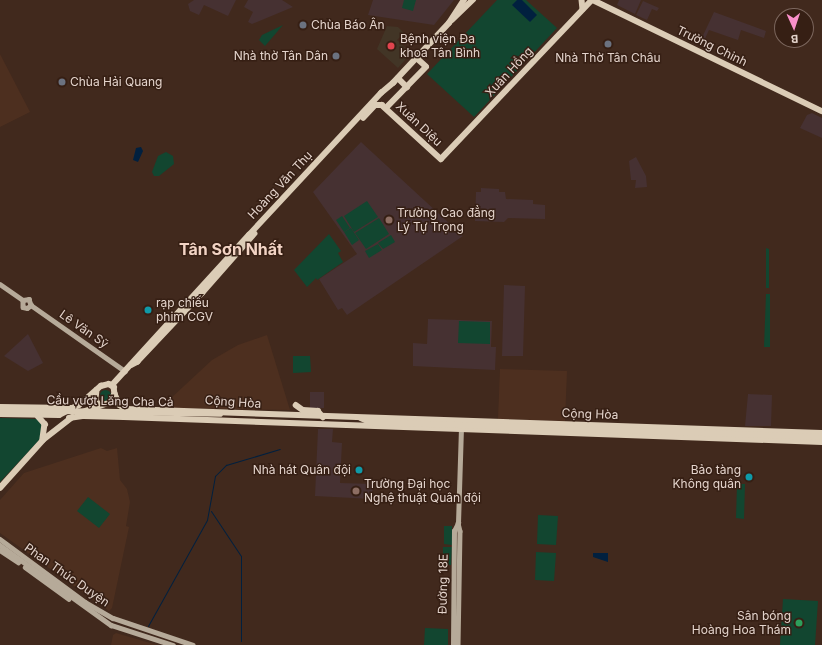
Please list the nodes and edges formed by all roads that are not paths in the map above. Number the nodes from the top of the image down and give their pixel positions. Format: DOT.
graph roads {
  1 [pos="464,0"];
  2 [pos="473,0"];
  3 [pos="582,0"];
  4 [pos="593,0"];
  5 [pos="583,9"];
  6 [pos="633,19"];
  7 [pos="449,23"];
  8 [pos="416,58"];
  9 [pos="398,78"];
  10 [pos="390,87"];
  11 [pos="407,87"];
  12 [pos="384,107"];
  13 [pos="822,107"];
  14 [pos="822,111"];
  15 [pos="441,159"];
  16 [pos="231,258"];
  17 [pos="0,284"];
  18 [pos="125,371"];
  19 [pos="112,385"];
  20 [pos="99,388"];
  21 [pos="115,394"];
  22 [pos="296,405"];
  23 [pos="0,407"];
  24 [pos="104,407"];
  25 [pos="75,408"];
  26 [pos="0,410"];
  27 [pos="0,414"];
  28 [pos="234,414"];
  29 [pos="36,415"];
  30 [pos="114,417"];
  31 [pos="323,417"];
  32 [pos="358,417"];
  33 [pos="69,418"];
  34 [pos="134,418"];
  35 [pos="370,422"];
  36 [pos="461,425"];
  37 [pos="360,426"];
  38 [pos="822,433"];
  39 [pos="822,438"];
  40 [pos="43,440"];
  41 [pos="822,442"];
  42 [pos="0,488"];
  43 [pos="458,523"];
  44 [pos="0,539"];
  45 [pos="0,545"];
  46 [pos="0,550"];
  47 [pos="454,569"];
  48 [pos="459,570"];
  49 [pos="80,604"];
  50 [pos="456,637"];
  51 [pos="187,644"];
  52 [pos="173,645"];
  53 [pos="194,645"];
  54 [pos="453,645"];
  55 [pos="458,645"];
  1 -- 7 [label="main road, Hoàng Văn Thụ"];
  2 -- 7 [label="main road, Hoàng Văn Thụ"];
  3 -- 5 [label="main road"];
  4 -- 5 [label="main road, Xuân Hồng"];
  4 -- 6 [label="main road, Trường Chinh"];
  5 -- 15 [label="main road, Xuân Hồng"];
  6 -- 13 [label="main road, Trường Chinh"];
  6 -- 14 [label="main road, Trường Chinh"];
  7 -- 8 [label="main road, Hoàng Văn Thụ"];
  8 -- 9 [label="main road, Hoàng Văn Thụ"];
  8 -- 11 [label="main road, Hoàng Văn Thụ"];
  9 -- 10 [label="main road, Hoàng Văn Thụ"];
  9 -- 11 [label="main road"];
  10 -- 12 [label="main road"];
  10 -- 16 [label="main road, Hoàng Văn Thụ"];
  11 -- 12 [label="main road, Hoàng Văn Thụ"];
  12 -- 15 [label="main road, Xuân Diệu"];
  12 -- 16 [label="main road, Hoàng Văn Thụ"];
  16 -- 18 [label="main road, Hoàng Văn Thụ"];
  17 -- 18 [label="main road, Lê Văn Sỹ"];
  18 -- 19 [label="main road, Hoàng Văn Thụ"];
  19 -- 20 [label="main road"];
  19 -- 21 [label="main road"];
  20 -- 24 [label="main road"];
  20 -- 25 [label="main road"];
  21 -- 24 [label="main road"];
  21 -- 28 [label="main road, Cộng Hòa"];
  22 -- 31 [label="main road"];
  23 -- 25 [label="main road"];
  24 -- 30 [label="main road"];
  24 -- 33 [label="main road"];
  24 -- 34 [label="main road"];
  25 -- 29 [label="main road"];
  26 -- 28 [label="main road, Cầu vượt Lăng Cha Cả, bridge"];
  27 -- 29 [label="main road"];
  28 -- 31 [label="main road, Cộng Hòa"];
  29 -- 40 [label="main road"];
  30 -- 33 [label="main road, Cộng Hòa"];
  30 -- 34 [label="main road, Cộng Hòa"];
  31 -- 32 [label="main road, Cộng Hòa"];
  32 -- 35 [label="main road, Cộng Hòa"];
  32 -- 36 [label="main road, Cộng Hòa"];
  33 -- 40 [label="main road"];
  34 -- 37 [label="main road, Cộng Hòa"];
  35 -- 36 [label="main road, Cộng Hòa"];
  35 -- 37 [label="main road, Cộng Hòa"];
  36 -- 37 [label="main road, Cộng Hòa"];
  36 -- 38 [label="main road, Cộng Hòa"];
  36 -- 39 [label="main road, Cộng Hòa"];
  36 -- 41 [label="main road, Cộng Hòa"];
  36 -- 43 [label="main road, Đường 18E"];
  40 -- 42 [label="main road"];
  43 -- 47 [label="main road, Đường 18E"];
  43 -- 48 [label="main road, Đường 18E"];
  44 -- 51 [label="main road, Phan Thúc Duyện"];
  45 -- 49 [label="main road"];
  46 -- 49 [label="main road, Phan Thúc Duyện"];
  47 -- 48 [label="main road"];
  47 -- 50 [label="main road, Đường 18E"];
  48 -- 50 [label="main road, Đường 18E"];
  49 -- 52 [label="main road, Phan Thúc Duyện"];
  50 -- 54 [label="main road, Đường 18E"];
  50 -- 55 [label="main road, Đường 18E"];
  51 -- 53 [label="main road, Phan Thúc Duyện"];
}
